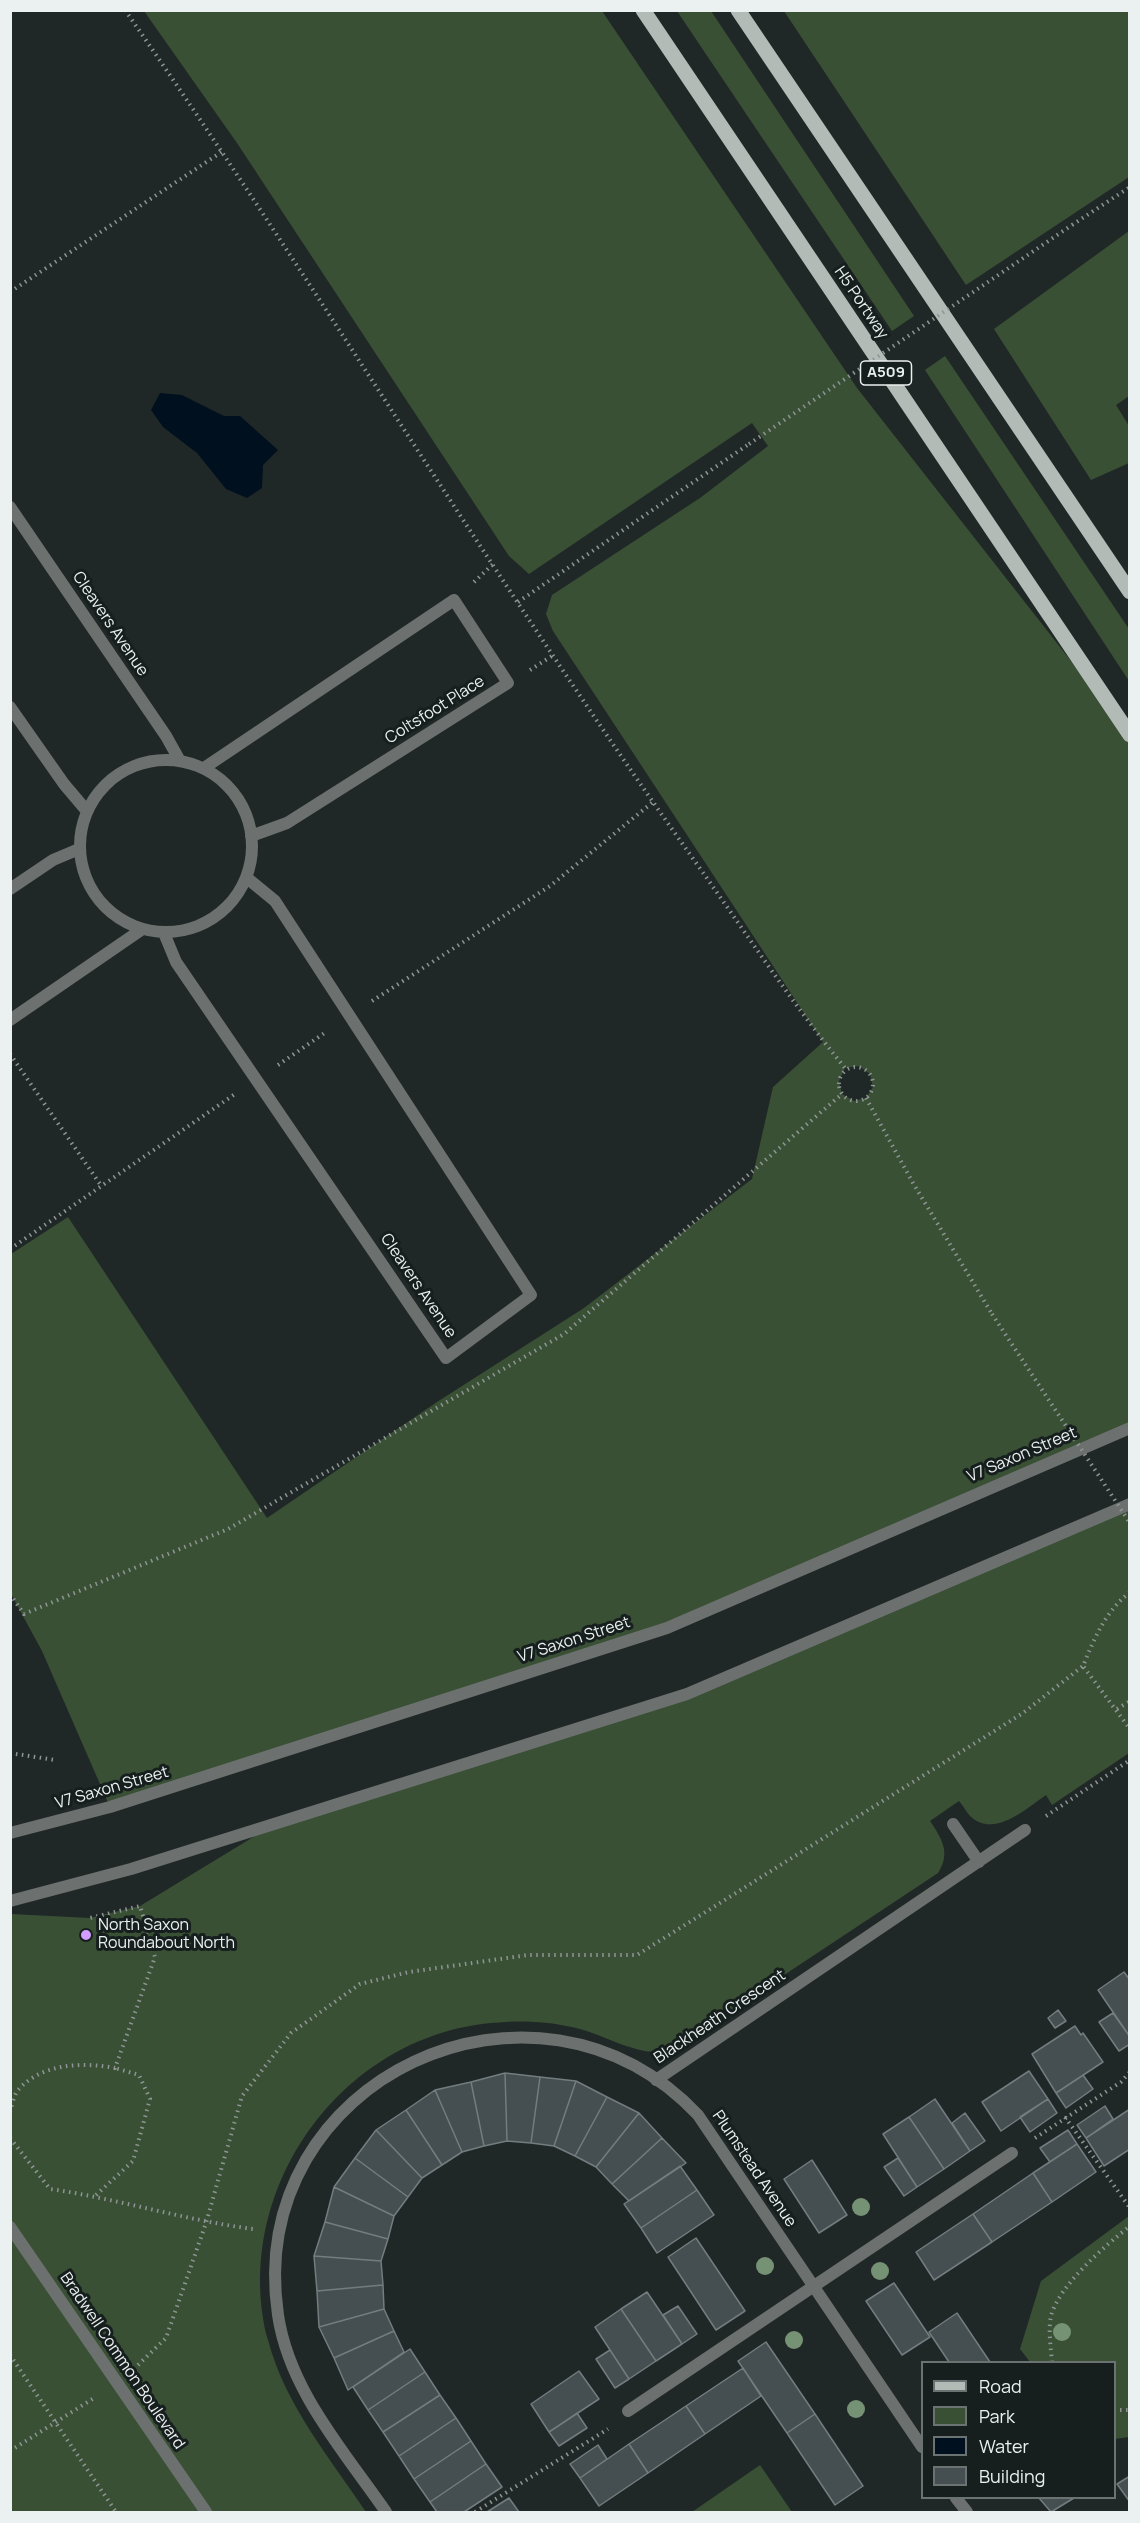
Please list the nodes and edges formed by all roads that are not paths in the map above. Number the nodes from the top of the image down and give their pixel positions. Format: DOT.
graph roads {
  1 [pos="643,10"];
  2 [pos="738,10"];
  3 [pos="10,507"];
  4 [pos="1130,592"];
  5 [pos="10,707"];
  6 [pos="1130,735"];
  7 [pos="180,761"];
  8 [pos="204,768"];
  9 [pos="87,810"];
  10 [pos="251,836"];
  11 [pos="79,849"];
  12 [pos="247,878"];
  13 [pos="10,889"];
  14 [pos="141,930"];
  15 [pos="164,933"];
  16 [pos="10,1020"];
  17 [pos="1130,1428"];
  18 [pos="1130,1504"];
  19 [pos="953,1824"];
  20 [pos="1025,1830"];
  21 [pos="10,1833"];
  22 [pos="979,1862"];
  23 [pos="10,1901"];
  24 [pos="657,2080"];
  25 [pos="1012,2153"];
  26 [pos="10,2227"];
  27 [pos="814,2286"];
  28 [pos="628,2410"];
  29 [pos="921,2446"];
  30 [pos="957,2499"];
  31 [pos="206,2512"];
  32 [pos="386,2512"];
  33 [pos="967,2512"];
  1 -- 6 [label="main road, H5 Portway / A509"];
  2 -- 4 [label="main road"];
  3 -- 7 [label="street, Cleavers Avenue"];
  5 -- 9 [label="street"];
  7 -- 8 [label="street"];
  7 -- 9 [label="street"];
  8 -- 10 [label="street"];
  8 -- 10 [label="street, Coltsfoot Place"];
  9 -- 11 [label="street"];
  10 -- 12 [label="street"];
  11 -- 13 [label="street"];
  11 -- 14 [label="street"];
  12 -- 15 [label="street"];
  12 -- 15 [label="street, Cleavers Avenue"];
  14 -- 15 [label="street"];
  14 -- 16 [label="street"];
  17 -- 21 [label="street, V7 Saxon Street"];
  18 -- 23 [label="street"];
  19 -- 22 [label="street"];
  20 -- 22 [label="street, Blackheath Crescent"];
  22 -- 24 [label="street, Blackheath Crescent"];
  24 -- 27 [label="street, Plumstead Avenue"];
  24 -- 32 [label="street, Blackheath Crescent"];
  25 -- 27 [label="street"];
  26 -- 31 [label="street, Bradwell Common Boulevard"];
  27 -- 28 [label="street"];
  27 -- 29 [label="street, Plumstead Avenue"];
  30 -- 33 [label="street"];
}
